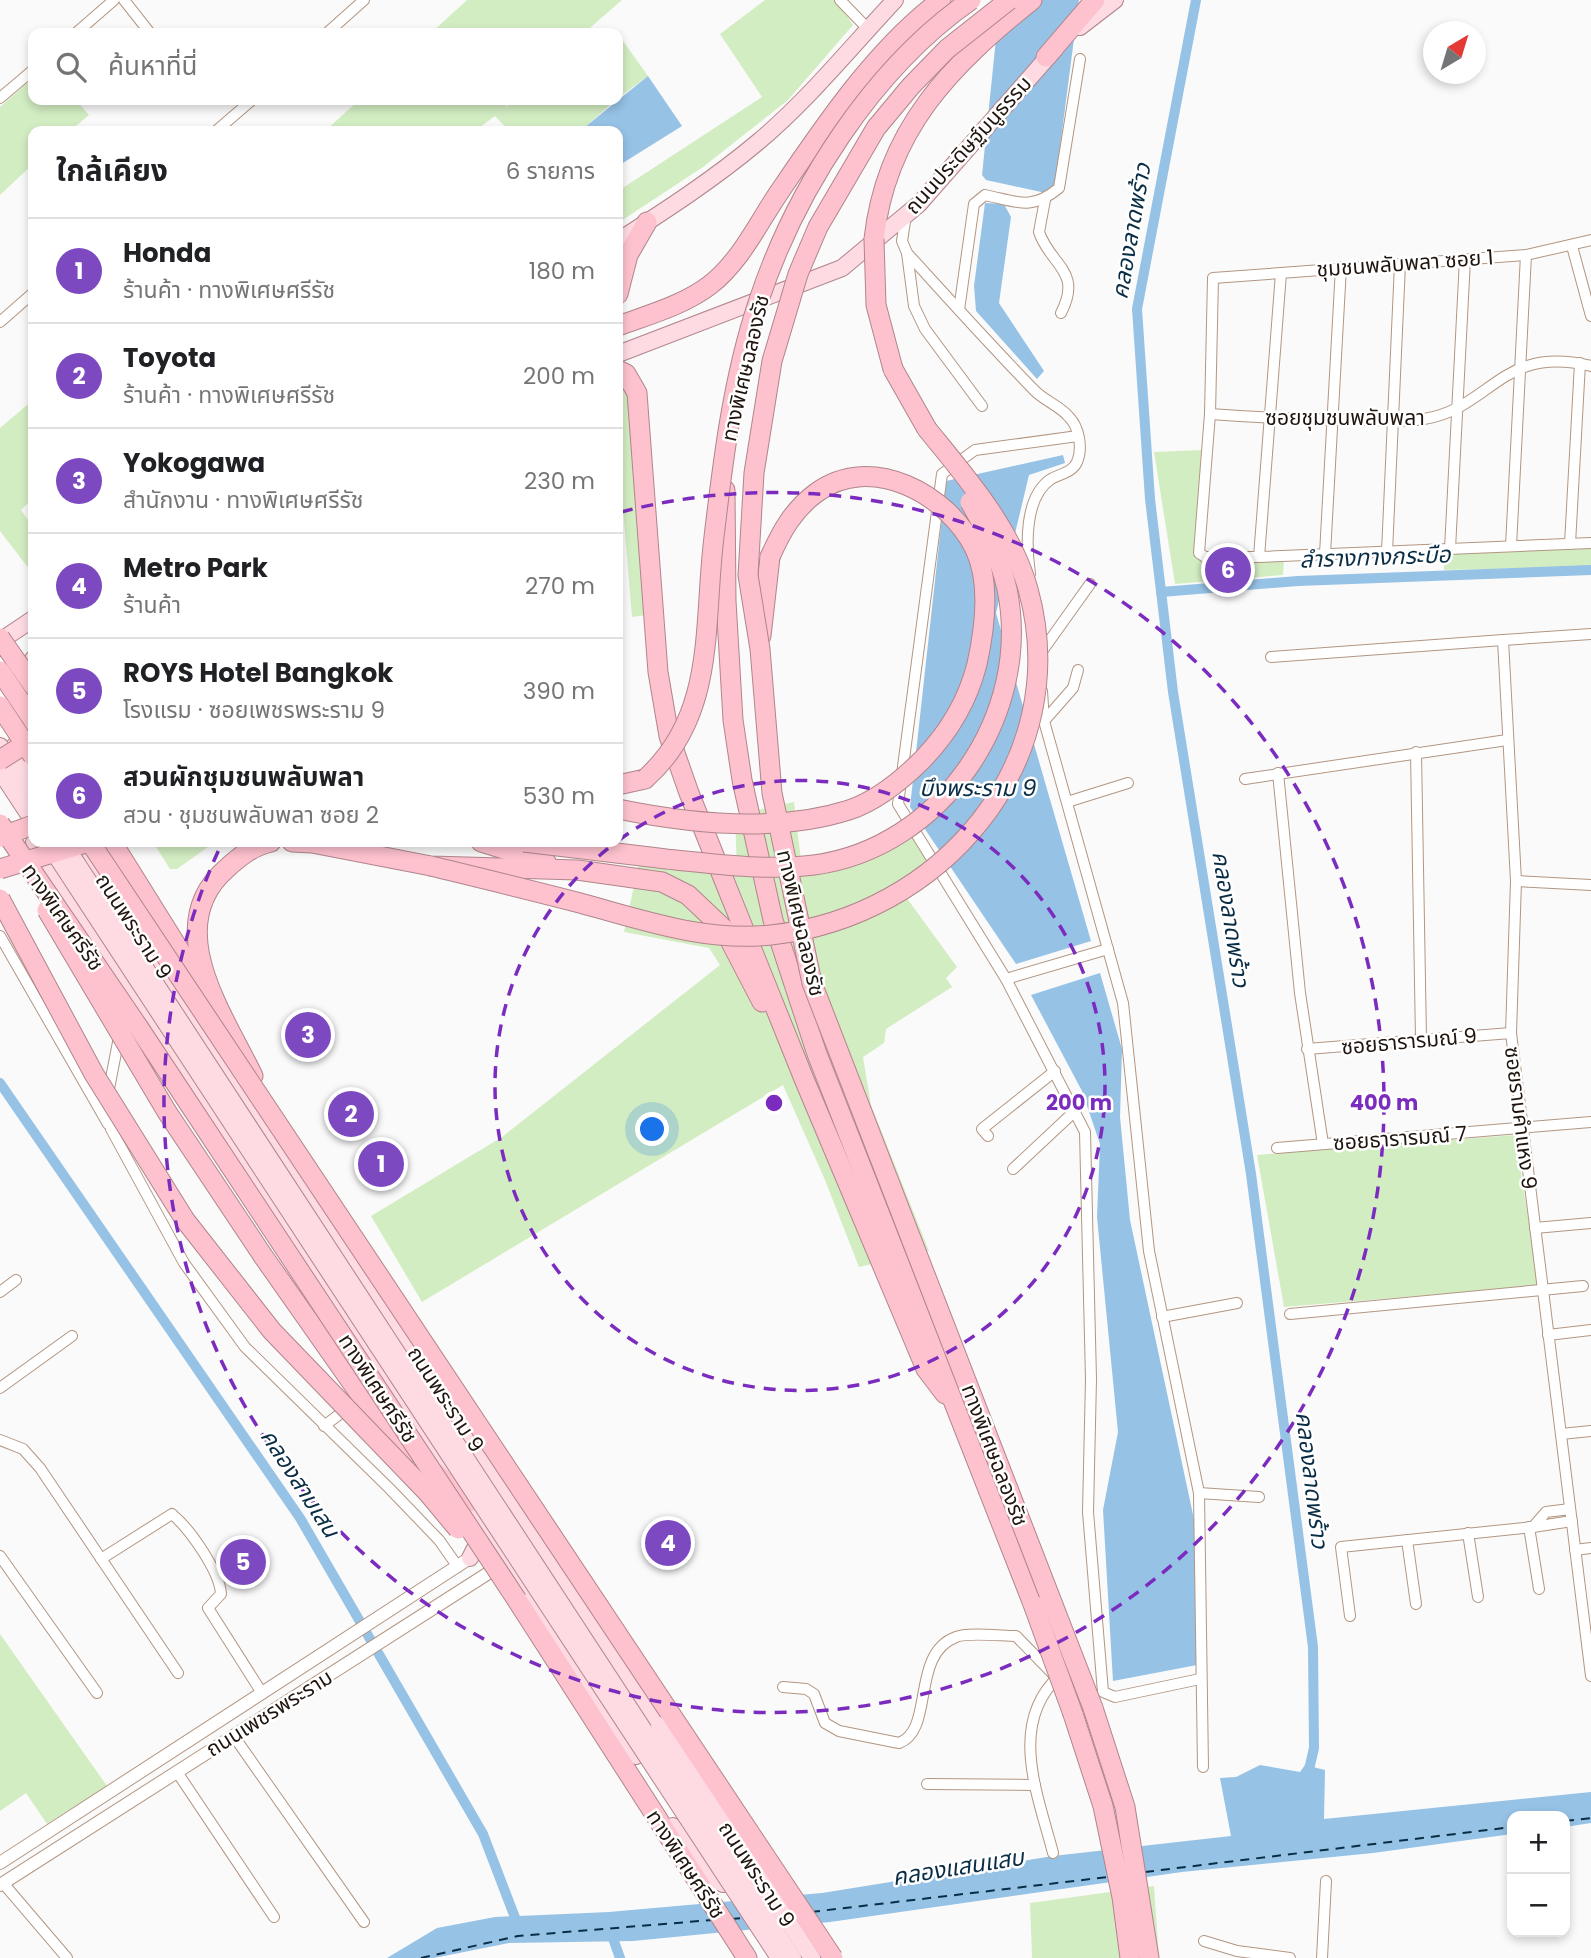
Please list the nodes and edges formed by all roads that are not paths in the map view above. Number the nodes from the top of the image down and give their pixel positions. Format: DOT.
graph roads {
  1 [pos="114,0"];
  2 [pos="124,0"];
  3 [pos="364,0"];
  4 [pos="841,0"];
  5 [pos="895,0"];
  6 [pos="941,0"];
  7 [pos="971,0"];
  8 [pos="1009,0"];
  9 [pos="1032,0"];
  10 [pos="1095,0"];
  11 [pos="1115,0"];
  12 [pos="82,28"];
  13 [pos="146,28"];
  14 [pos="333,28"];
  15 [pos="868,29"];
  16 [pos="1046,57"];
  17 [pos="1080,59"];
  18 [pos="28,74"];
  19 [pos="0,98"];
  20 [pos="246,105"];
  21 [pos="222,126"];
  22 [pos="1045,200"];
  23 [pos="906,215"];
  24 [pos="647,222"];
  25 [pos="623,238"];
  26 [pos="1591,240"];
  27 [pos="1572,246"];
  28 [pos="907,253"];
  29 [pos="1525,255"];
  30 [pos="1465,259"];
  31 [pos="1400,264"];
  32 [pos="1341,267"];
  33 [pos="1281,273"];
  34 [pos="623,274"];
  35 [pos="28,297"];
  36 [pos="959,310"];
  37 [pos="1061,313"];
  38 [pos="1591,316"];
  39 [pos="0,322"];
  40 [pos="623,324"];
  41 [pos="623,352"];
  42 [pos="1586,364"];
  43 [pos="1521,368"];
  44 [pos="623,372"];
  45 [pos="982,406"];
  46 [pos="1458,407"];
  47 [pos="1210,414"];
  48 [pos="1271,419"];
  49 [pos="1332,420"];
  50 [pos="1393,420"];
  51 [pos="927,429"];
  52 [pos="1078,436"];
  53 [pos="724,454"];
  54 [pos="1591,543"];
  55 [pos="1570,544"];
  56 [pos="1511,545"];
  57 [pos="1450,548"];
  58 [pos="1387,552"];
  59 [pos="1325,554"];
  60 [pos="1259,557"];
  61 [pos="1090,584"];
  62 [pos="28,622"];
  63 [pos="1591,634"];
  64 [pos="0,640"];
  65 [pos="1503,640"];
  66 [pos="760,649"];
  67 [pos="1040,654"];
  68 [pos="1271,657"];
  69 [pos="28,661"];
  70 [pos="1078,670"];
  71 [pos="0,671"];
  72 [pos="28,677"];
  73 [pos="28,678"];
  74 [pos="0,679"];
  75 [pos="0,706"];
  76 [pos="28,713"];
  77 [pos="1044,721"];
  78 [pos="0,723"];
  79 [pos="1507,740"];
  80 [pos="28,745"];
  81 [pos="0,747"];
  82 [pos="28,748"];
  83 [pos="28,748"];
  84 [pos="28,749"];
  85 [pos="1416,752"];
  86 [pos="0,760"];
  87 [pos="0,771"];
  88 [pos="1278,773"];
  89 [pos="1245,779"];
  90 [pos="1128,783"];
  91 [pos="623,784"];
  92 [pos="28,789"];
  93 [pos="0,791"];
  94 [pos="1067,802"];
  95 [pos="623,810"];
  96 [pos="0,818"];
  97 [pos="28,822"];
  98 [pos="0,824"];
  99 [pos="28,826"];
  100 [pos="28,832"];
  101 [pos="28,836"];
  102 [pos="0,837"];
  103 [pos="43,847"];
  104 [pos="43,847"];
  105 [pos="66,847"];
  106 [pos="73,847"];
  107 [pos="81,847"];
  108 [pos="93,847"];
  109 [pos="115,847"];
  110 [pos="257,847"];
  111 [pos="333,847"];
  112 [pos="498,847"];
  113 [pos="567,847"];
  114 [pos="431,866"];
  115 [pos="0,869"];
  116 [pos="29,870"];
  117 [pos="577,870"];
  118 [pos="1516,881"];
  119 [pos="1591,885"];
  120 [pos="0,899"];
  121 [pos="0,936"];
  122 [pos="1108,949"];
  123 [pos="1006,979"];
  124 [pos="131,989"];
  125 [pos="1511,1033"];
  126 [pos="1421,1040"];
  127 [pos="1307,1049"];
  128 [pos="222,1057"];
  129 [pos="1055,1071"];
  130 [pos="804,1079"];
  131 [pos="268,1108"];
  132 [pos="1075,1111"];
  133 [pos="1591,1122"];
  134 [pos="111,1129"];
  135 [pos="1523,1129"];
  136 [pos="988,1136"];
  137 [pos="1324,1144"];
  138 [pos="1277,1148"];
  139 [pos="1013,1169"];
  140 [pos="1591,1223"];
  141 [pos="1535,1228"];
  142 [pos="16,1280"];
  143 [pos="1583,1286"];
  144 [pos="0,1292"];
  145 [pos="1543,1292"];
  146 [pos="1237,1303"];
  147 [pos="1290,1314"];
  148 [pos="1162,1317"];
  149 [pos="1591,1330"];
  150 [pos="1548,1335"];
  151 [pos="72,1336"];
  152 [pos="0,1388"];
  153 [pos="362,1397"];
  154 [pos="961,1414"];
  155 [pos="324,1426"];
  156 [pos="1591,1431"];
  157 [pos="1561,1434"];
  158 [pos="0,1440"];
  159 [pos="1199,1493"];
  160 [pos="1259,1497"];
  161 [pos="469,1502"];
  162 [pos="1570,1509"];
  163 [pos="526,1521"];
  164 [pos="1572,1521"];
  165 [pos="485,1526"];
  166 [pos="1531,1527"];
  167 [pos="1468,1533"];
  168 [pos="538,1540"];
  169 [pos="1407,1540"];
  170 [pos="495,1541"];
  171 [pos="1591,1548"];
  172 [pos="1575,1550"];
  173 [pos="0,1556"];
  174 [pos="101,1559"];
  175 [pos="508,1560"];
  176 [pos="464,1563"];
  177 [pos="1539,1589"];
  178 [pos="1478,1597"];
  179 [pos="517,1600"];
  180 [pos="1416,1604"];
  181 [pos="1350,1616"];
  182 [pos="1591,1669"];
  183 [pos="178,1673"];
  184 [pos="626,1674"];
  185 [pos="1103,1674"];
  186 [pos="1057,1678"];
  187 [pos="1200,1679"];
  188 [pos="783,1687"];
  189 [pos="595,1692"];
  190 [pos="97,1693"];
  191 [pos="262,1693"];
  192 [pos="273,1710"];
  193 [pos="233,1735"];
  194 [pos="1203,1767"];
  195 [pos="177,1772"];
  196 [pos="927,1784"];
  197 [pos="1035,1785"];
  198 [pos="1053,1853"];
  199 [pos="0,1863"];
  200 [pos="1326,1881"];
  201 [pos="1,1884"];
  202 [pos="274,1917"];
  203 [pos="364,1922"];
  204 [pos="1204,1941"];
  205 [pos="67,1958"];
  206 [pos="747,1958"];
  207 [pos="767,1958"];
  208 [pos="779,1958"];
  209 [pos="793,1958"];
  210 [pos="812,1958"];
  211 [pos="833,1958"];
  212 [pos="1130,1958"];
  213 [pos="1149,1958"];
  214 [pos="1290,1958"];
  215 [pos="1322,1958"];
  1 -- 12 [label="street"];
  2 -- 13 [label="street"];
  3 -- 14 [label="street"];
  4 -- 15 [label="street"];
  5 -- 15 [label="main road"];
  6 -- 40 [label="highway"];
  7 -- 53 [label="highway, ทางพิเศษฉลองรัช, bridge"];
  8 -- 66 [label="highway, ทางพิเศษฉลองรัช, bridge"];
  9 -- 51 [label="highway, bridge"];
  10 -- 16 [label="highway"];
  11 -- 16 [label="main road, ถนนประดิษฐ์มนูธรรม"];
  15 -- 24 [label="main road"];
  16 -- 23 [label="main road, ถนนประดิษฐ์มนูธรรม"];
  17 -- 22 [label="street"];
  18 -- 19 [label="street"];
  20 -- 21 [label="street"];
  22 -- 36 [label="street"];
  22 -- 37 [label="street"];
  23 -- 28 [label="street"];
  23 -- 41 [label="main road, ถนนประดิษฐ์มนูธรรม"];
  24 -- 25 [label="main road"];
  24 -- 34 [label="highway"];
  26 -- 27 [label="street, ชุมชนพลับพลา ซอย 1"];
  27 -- 29 [label="street, ชุมชนพลับพลา ซอย 1"];
  27 -- 38 [label="street"];
  28 -- 36 [label="street"];
  28 -- 45 [label="street"];
  29 -- 30 [label="street, ชุมชนพลับพลา ซอย 1"];
  29 -- 43 [label="street"];
  30 -- 31 [label="street, ชุมชนพลับพลา ซอย 1"];
  30 -- 46 [label="street"];
  31 -- 32 [label="street, ชุมชนพลับพลา ซอย 1"];
  31 -- 50 [label="street"];
  32 -- 33 [label="street, ชุมชนพลับพลา ซอย 1"];
  32 -- 49 [label="street"];
  33 -- 47 [label="street, ชุมชนพลับพลา ซอย 1"];
  33 -- 48 [label="street"];
  35 -- 39 [label="street"];
  36 -- 52 [label="street"];
  42 -- 43 [label="street, ซอยชุมชนพลับพลา"];
  42 -- 55 [label="street"];
  43 -- 46 [label="street, ซอยชุมชนพลับพลา"];
  43 -- 56 [label="street"];
  44 -- 130 [label="highway, bridge"];
  46 -- 50 [label="street, ซอยชุมชนพลับพลา"];
  46 -- 57 [label="street"];
  47 -- 48 [label="street, ซอยชุมชนพลับพลา"];
  47 -- 60 [label="street"];
  48 -- 49 [label="street, ซอยชุมชนพลับพลา"];
  48 -- 60 [label="street"];
  49 -- 50 [label="street, ซอยชุมชนพลับพลา"];
  49 -- 59 [label="street"];
  50 -- 58 [label="street"];
  51 -- 113 [label="highway, bridge"];
  51 -- 114 [label="highway, bridge"];
  52 -- 67 [label="street"];
  52 -- 123 [label="street"];
  53 -- 91 [label="highway, bridge"];
  53 -- 154 [label="highway, ทางพิเศษฉลองรัช, bridge"];
  54 -- 55 [label="street"];
  55 -- 56 [label="street"];
  56 -- 57 [label="street"];
  57 -- 58 [label="street"];
  58 -- 59 [label="street"];
  59 -- 60 [label="street"];
  61 -- 67 [label="street"];
  62 -- 64 [label="main road"];
  63 -- 65 [label="street"];
  64 -- 73 [label="highway, bridge"];
  65 -- 68 [label="street"];
  65 -- 79 [label="street, ซอยรามคำแหง 9"];
  66 -- 95 [label="highway, bridge"];
  66 -- 213 [label="highway, ทางพิเศษฉลองรัช, bridge"];
  67 -- 77 [label="street"];
  69 -- 74 [label="main road"];
  70 -- 77 [label="street"];
  71 -- 76 [label="highway, bridge"];
  72 -- 80 [label="main road"];
  75 -- 82 [label="highway, bridge"];
  77 -- 94 [label="street"];
  78 -- 83 [label="main road"];
  79 -- 85 [label="street"];
  79 -- 118 [label="street, ซอยรามคำแหง 9"];
  81 -- 92 [label="main road"];
  84 -- 86 [label="highway, bridge"];
  85 -- 88 [label="street"];
  85 -- 126 [label="street"];
  87 -- 97 [label="main road, ถนนพระราม 9"];
  88 -- 89 [label="street"];
  88 -- 127 [label="street"];
  90 -- 94 [label="street"];
  93 -- 99 [label="main road, ถนนพระราม 9"];
  94 -- 122 [label="street"];
  96 -- 100 [label="main road"];
  98 -- 116 [label="highway, ทางพิเศษศรีรัช, bridge"];
  101 -- 102 [label="highway, bridge"];
  103 -- 124 [label="main road, ถนนพระราม 9"];
  104 -- 208 [label="main road, ถนนพระราม 9, bridge"];
  105 -- 209 [label="main road, ถนนพระราม 9, bridge"];
  106 -- 115 [label="highway, bridge"];
  107 -- 128 [label="main road, ถนนพระราม 9"];
  108 -- 131 [label="highway, bridge"];
  109 -- 128 [label="highway"];
  110 -- 131 [label="highway, bridge"];
  111 -- 114 [label="highway"];
  112 -- 117 [label="highway"];
  114 -- 117 [label="highway, bridge"];
  116 -- 153 [label="highway, bridge"];
  116 -- 179 [label="highway, ทางพิเศษศรีรัช, bridge"];
  117 -- 130 [label="highway"];
  118 -- 119 [label="street"];
  118 -- 125 [label="street, ซอยรามคำแหง 9"];
  120 -- 179 [label="highway, bridge"];
  121 -- 134 [label="street"];
  122 -- 123 [label="street"];
  122 -- 148 [label="street"];
  123 -- 129 [label="street"];
  124 -- 134 [label="street"];
  124 -- 161 [label="main road, ถนนพระราม 9"];
  125 -- 126 [label="street, ซอยธารารมณ์ 9"];
  125 -- 135 [label="street, ซอยรามคำแหง 9"];
  126 -- 127 [label="street, ซอยธารารมณ์ 9"];
  127 -- 137 [label="street"];
  128 -- 163 [label="main road, ถนนพระราม 9"];
  129 -- 132 [label="street"];
  129 -- 136 [label="street"];
  130 -- 154 [label="highway"];
  131 -- 211 [label="highway, bridge"];
  132 -- 139 [label="street"];
  132 -- 185 [label="street"];
  133 -- 135 [label="street, ซอยธารารมณ์ 7"];
  134 -- 155 [label="street"];
  135 -- 137 [label="street, ซอยธารารมณ์ 7"];
  135 -- 141 [label="street, ซอยรามคำแหง 9"];
  137 -- 138 [label="street, ซอยธารารมณ์ 7"];
  140 -- 141 [label="street"];
  141 -- 145 [label="street, ซอยรามคำแหง 9"];
  142 -- 144 [label="street"];
  143 -- 145 [label="street"];
  145 -- 147 [label="street"];
  145 -- 150 [label="street, ซอยรามคำแหง 9"];
  146 -- 148 [label="street"];
  148 -- 159 [label="street"];
  149 -- 150 [label="street"];
  150 -- 157 [label="street, ซอยรามคำแหง 9"];
  151 -- 152 [label="street"];
  153 -- 155 [label="street"];
  153 -- 161 [label="highway"];
  154 -- 212 [label="highway, ทางพิเศษฉลองรัช, bridge"];
  155 -- 176 [label="street"];
  156 -- 157 [label="street"];
  157 -- 162 [label="street, ซอยรามคำแหง 9"];
  158 -- 174 [label="street"];
  159 -- 160 [label="street"];
  159 -- 187 [label="street"];
  161 -- 165 [label="main road, ถนนพระราม 9"];
  162 -- 164 [label="street, ซอยรามคำแหง 9"];
  162 -- 166 [label="street"];
  163 -- 168 [label="main road, ถนนพระราม 9"];
  163 -- 170 [label="street, ถนนเพชรพระราม"];
  164 -- 166 [label="street"];
  164 -- 172 [label="street, ซอยรามคำแหง 9"];
  165 -- 170 [label="main road, ถนนพระราม 9"];
  165 -- 176 [label="main road"];
  166 -- 167 [label="street"];
  166 -- 177 [label="street"];
  167 -- 169 [label="street"];
  167 -- 178 [label="street"];
  168 -- 175 [label="street, ถนนเพชรพระราม"];
  168 -- 184 [label="main road, ถนนพระราม 9"];
  169 -- 180 [label="street"];
  169 -- 181 [label="street"];
  170 -- 175 [label="main road, ถนนพระราม 9"];
  170 -- 176 [label="street, ถนนเพชรพระราม"];
  171 -- 172 [label="street"];
  172 -- 182 [label="street, ซอยรามคำแหง 9"];
  173 -- 190 [label="street"];
  174 -- 183 [label="street"];
  174 -- 191 [label="street"];
  175 -- 189 [label="main road, ถนนพระราม 9"];
  175 -- 192 [label="street, ถนนเพชรพระราม"];
  176 -- 191 [label="street, ถนนเพชรพระราม"];
  179 -- 206 [label="highway, ทางพิเศษศรีรัช"];
  184 -- 189 [label="main road"];
  184 -- 210 [label="main road, ถนนพระราม 9, bridge"];
  185 -- 186 [label="street"];
  185 -- 187 [label="street"];
  186 -- 188 [label="street"];
  186 -- 197 [label="street"];
  187 -- 194 [label="street"];
  189 -- 207 [label="main road, ถนนพระราม 9"];
  191 -- 192 [label="street"];
  191 -- 199 [label="street, ถนนเพชรพระราม"];
  192 -- 193 [label="street, ถนนเพชรพระราม"];
  193 -- 195 [label="street, ถนนเพชรพระราม"];
  193 -- 203 [label="street"];
  195 -- 201 [label="street, ถนนเพชรพระราม"];
  195 -- 202 [label="street"];
  196 -- 197 [label="street"];
  197 -- 198 [label="street"];
  200 -- 215 [label="street"];
  201 -- 205 [label="street"];
  204 -- 214 [label="street"];
}
